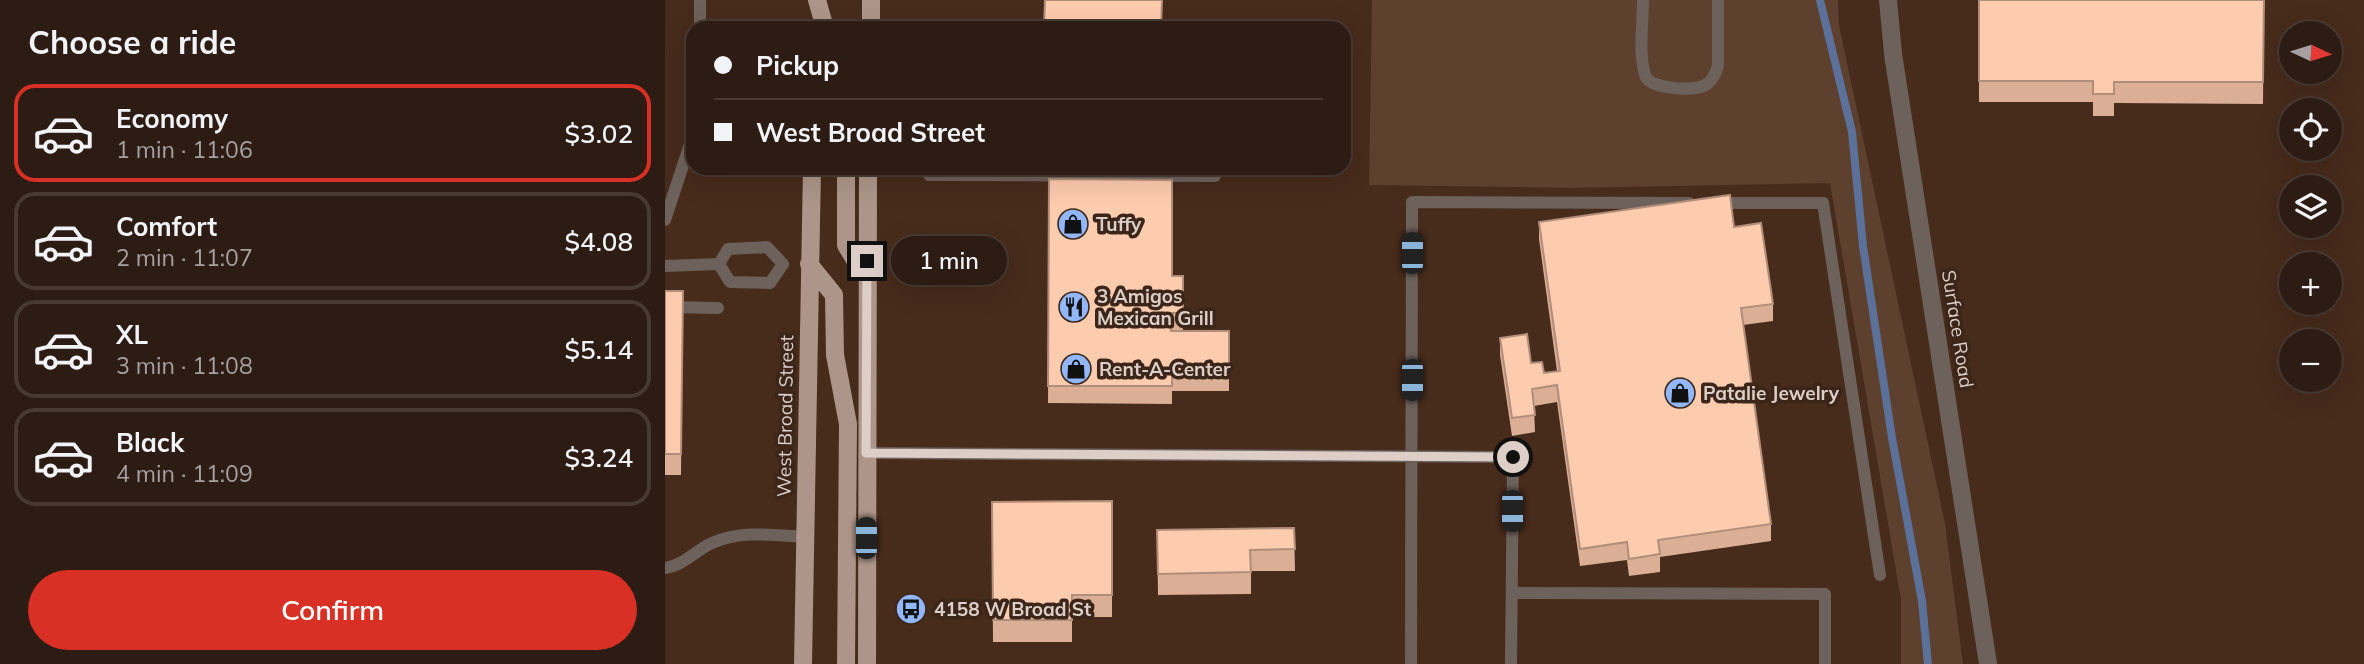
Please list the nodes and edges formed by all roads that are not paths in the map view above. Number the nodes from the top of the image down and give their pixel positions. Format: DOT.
graph roads {
  1 [pos="700,0"];
  2 [pos="816,0"];
  3 [pos="871,0"];
  4 [pos="1643,0"];
  5 [pos="1718,0"];
  6 [pos="1888,0"];
  7 [pos="700,21"];
  8 [pos="815,21"];
  9 [pos="823,21"];
  10 [pos="871,21"];
  11 [pos="686,156"];
  12 [pos="812,175"];
  13 [pos="846,175"];
  14 [pos="869,175"];
  15 [pos="929,175"];
  16 [pos="1215,176"];
  17 [pos="665,220"];
  18 [pos="867,261"];
  19 [pos="719,264"];
  20 [pos="783,264"];
  21 [pos="809,264"];
  22 [pos="665,266"];
  23 [pos="665,307"];
  24 [pos="718,308"];
  25 [pos="866,453"];
  26 [pos="1411,456"];
  27 [pos="804,537"];
  28 [pos="665,568"];
  29 [pos="1880,575"];
  30 [pos="1512,593"];
  31 [pos="803,664"];
  32 [pos="846,664"];
  33 [pos="867,664"];
  34 [pos="1411,664"];
  35 [pos="1511,664"];
  36 [pos="1825,664"];
  37 [pos="1988,664"];
  1 -- 7 [label="lane"];
  2 -- 8 [label="main road"];
  2 -- 9 [label="main road"];
  3 -- 10 [label="main road"];
  4 -- 5 [label="lane"];
  6 -- 37 [label="street, Surface Road"];
  11 -- 17 [label="lane"];
  12 -- 21 [label="main road, West Broad Street"];
  13 -- 18 [label="main road"];
  14 -- 18 [label="main road"];
  15 -- 16 [label="lane"];
  18 -- 25 [label="main road"];
  19 -- 20 [label="lane"];
  19 -- 20 [label="lane"];
  19 -- 22 [label="lane"];
  20 -- 21 [label="lane"];
  21 -- 27 [label="main road, West Broad Street"];
  21 -- 32 [label="main road"];
  23 -- 24 [label="lane"];
  25 -- 26 [label="lane"];
  25 -- 33 [label="main road"];
  26 -- 29 [label="lane"];
  26 -- 30 [label="lane"];
  26 -- 34 [label="lane"];
  27 -- 28 [label="lane"];
  27 -- 31 [label="main road, West Broad Street"];
  30 -- 35 [label="lane"];
  30 -- 36 [label="lane"];
}
